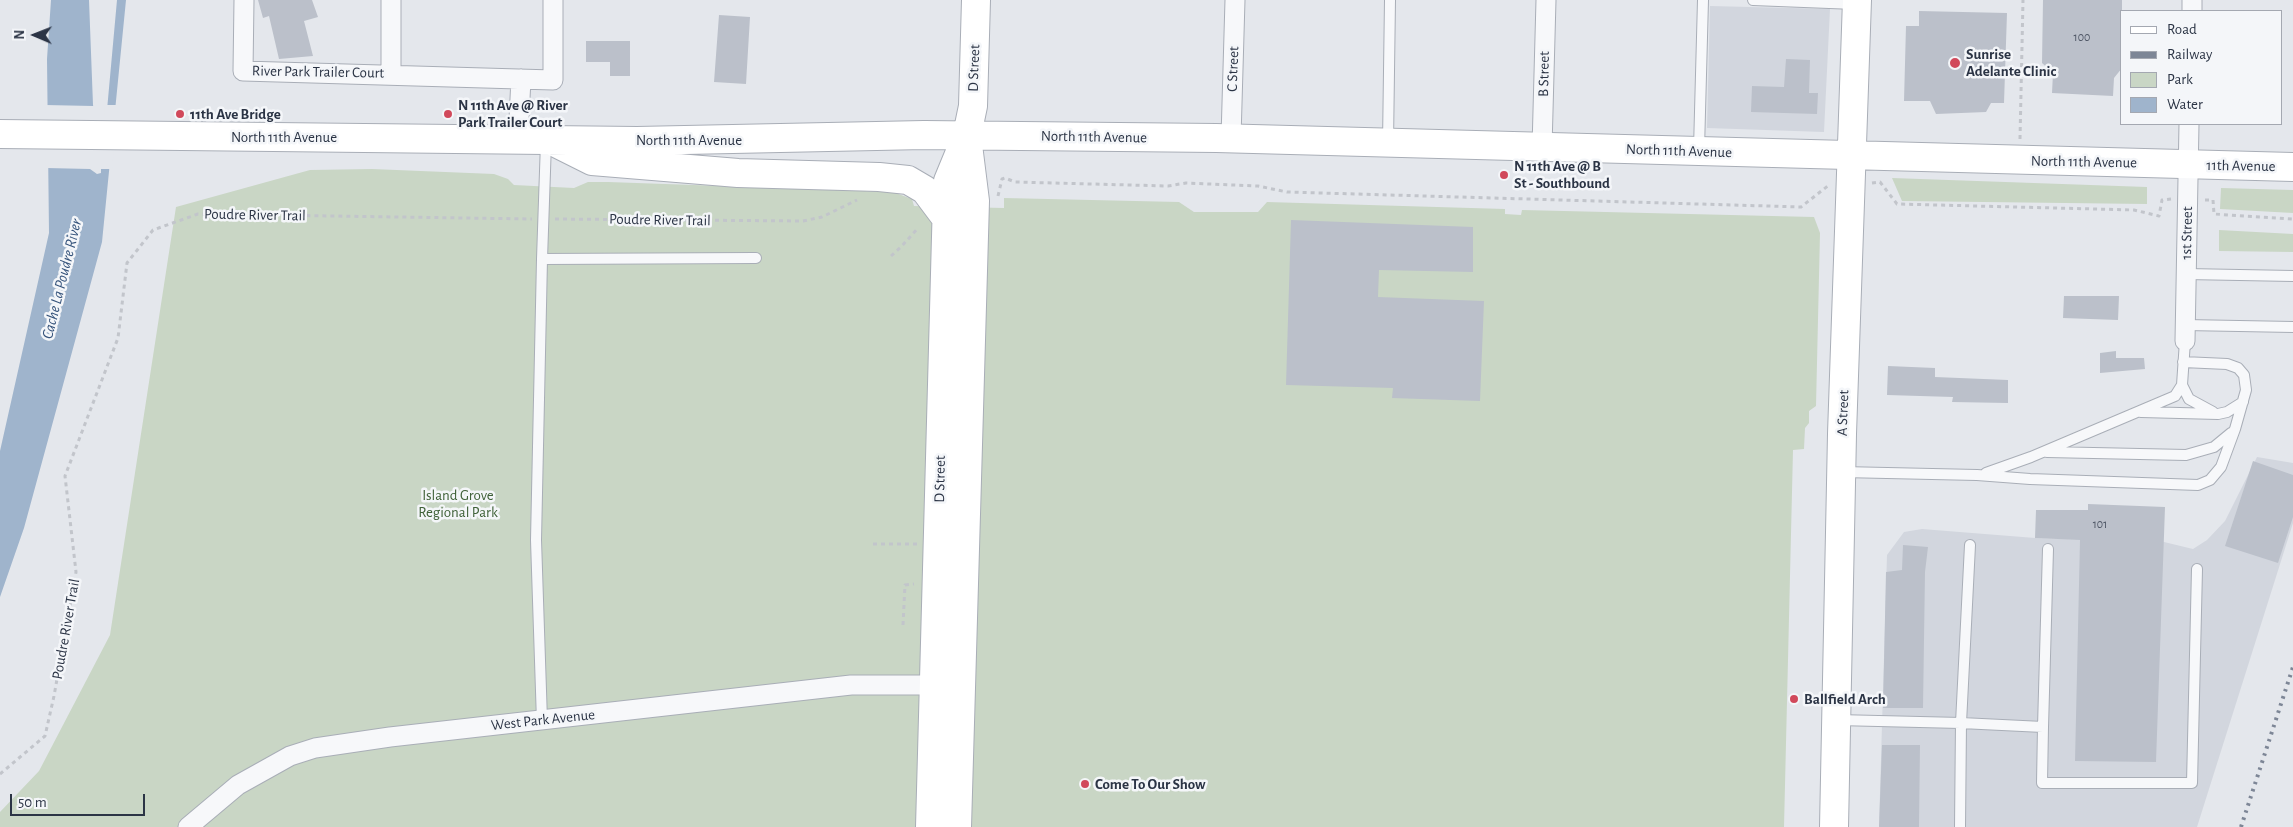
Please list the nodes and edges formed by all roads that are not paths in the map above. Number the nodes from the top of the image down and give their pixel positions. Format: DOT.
graph roads {
  1 [pos="244,0"];
  2 [pos="391,0"];
  3 [pos="553,0"];
  4 [pos="976,0"];
  5 [pos="1235,0"];
  6 [pos="1390,0"];
  7 [pos="1546,0"];
  8 [pos="1703,0"];
  9 [pos="1753,0"];
  10 [pos="1857,2"];
  11 [pos="391,75"];
  12 [pos="521,79"];
  13 [pos="2189,125"];
  14 [pos="0,134"];
  15 [pos="967,135"];
  16 [pos="518,138"];
  17 [pos="1231,138"];
  18 [pos="546,139"];
  19 [pos="1388,144"];
  20 [pos="1542,148"];
  21 [pos="1699,152"];
  22 [pos="1852,156"];
  23 [pos="2188,164"];
  24 [pos="2293,167"];
  25 [pos="946,218"];
  26 [pos="756,258"];
  27 [pos="542,260"];
  28 [pos="2186,274"];
  29 [pos="2293,276"];
  30 [pos="2293,327"];
  31 [pos="2185,333"];
  32 [pos="2184,362"];
  33 [pos="2182,385"];
  34 [pos="2243,402"];
  35 [pos="2140,412"];
  36 [pos="2218,414"];
  37 [pos="2235,429"];
  38 [pos="2044,452"];
  39 [pos="1841,472"];
  40 [pos="1978,475"];
  41 [pos="1970,545"];
  42 [pos="2048,549"];
  43 [pos="2197,569"];
  44 [pos="939,685"];
  45 [pos="542,720"];
  46 [pos="1836,720"];
  47 [pos="1961,723"];
  48 [pos="2043,727"];
  49 [pos="188,827"];
  50 [pos="930,827"];
  51 [pos="956,827"];
  52 [pos="1834,827"];
  53 [pos="1960,827"];
  1 -- 11 [label="street, River Park Trailer Court"];
  2 -- 11 [label="street, River Park Trailer Court"];
  3 -- 12 [label="street"];
  4 -- 15 [label="main road, D Street"];
  5 -- 17 [label="street, C Street"];
  6 -- 19 [label="lane"];
  7 -- 20 [label="street, B Street"];
  8 -- 21 [label="lane"];
  9 -- 10 [label="lane"];
  10 -- 22 [label="main road, A Street"];
  11 -- 12 [label="street"];
  12 -- 16 [label="street"];
  13 -- 23 [label="street, 1st Street"];
  14 -- 16 [label="main road, North 11th Avenue"];
  15 -- 17 [label="main road, North 11th Avenue"];
  15 -- 18 [label="main road, North 11th Avenue"];
  15 -- 25 [label="main road, D Street"];
  15 -- 44 [label="main road, D Street"];
  16 -- 18 [label="main road, North 11th Avenue"];
  17 -- 19 [label="main road, North 11th Avenue"];
  18 -- 25 [label="main road"];
  18 -- 27 [label="lane"];
  19 -- 20 [label="main road, North 11th Avenue"];
  20 -- 21 [label="main road, North 11th Avenue"];
  21 -- 22 [label="main road, North 11th Avenue"];
  22 -- 23 [label="main road, North 11th Avenue"];
  22 -- 39 [label="main road, A Street"];
  23 -- 24 [label="main road, 11th Avenue"];
  23 -- 28 [label="street, 1st Street"];
  25 -- 44 [label="main road, D Street"];
  26 -- 27 [label="lane"];
  27 -- 45 [label="lane"];
  28 -- 29 [label="lane"];
  28 -- 31 [label="street, 1st Street"];
  30 -- 31 [label="lane"];
  31 -- 32 [label="lane"];
  32 -- 33 [label="lane"];
  32 -- 34 [label="lane"];
  33 -- 35 [label="lane"];
  33 -- 36 [label="lane"];
  34 -- 36 [label="lane"];
  34 -- 37 [label="lane"];
  35 -- 36 [label="lane"];
  35 -- 38 [label="lane"];
  37 -- 38 [label="lane"];
  37 -- 40 [label="lane"];
  38 -- 40 [label="lane"];
  39 -- 40 [label="lane"];
  39 -- 46 [label="main road, A Street"];
  41 -- 47 [label="lane"];
  42 -- 48 [label="lane"];
  43 -- 48 [label="lane"];
  44 -- 45 [label="street, West Park Avenue"];
  44 -- 50 [label="main road, D Street"];
  44 -- 51 [label="main road, D Street"];
  45 -- 49 [label="street, West Park Avenue"];
  46 -- 47 [label="lane"];
  46 -- 52 [label="main road, A Street"];
  47 -- 48 [label="lane"];
  47 -- 53 [label="lane"];
}
